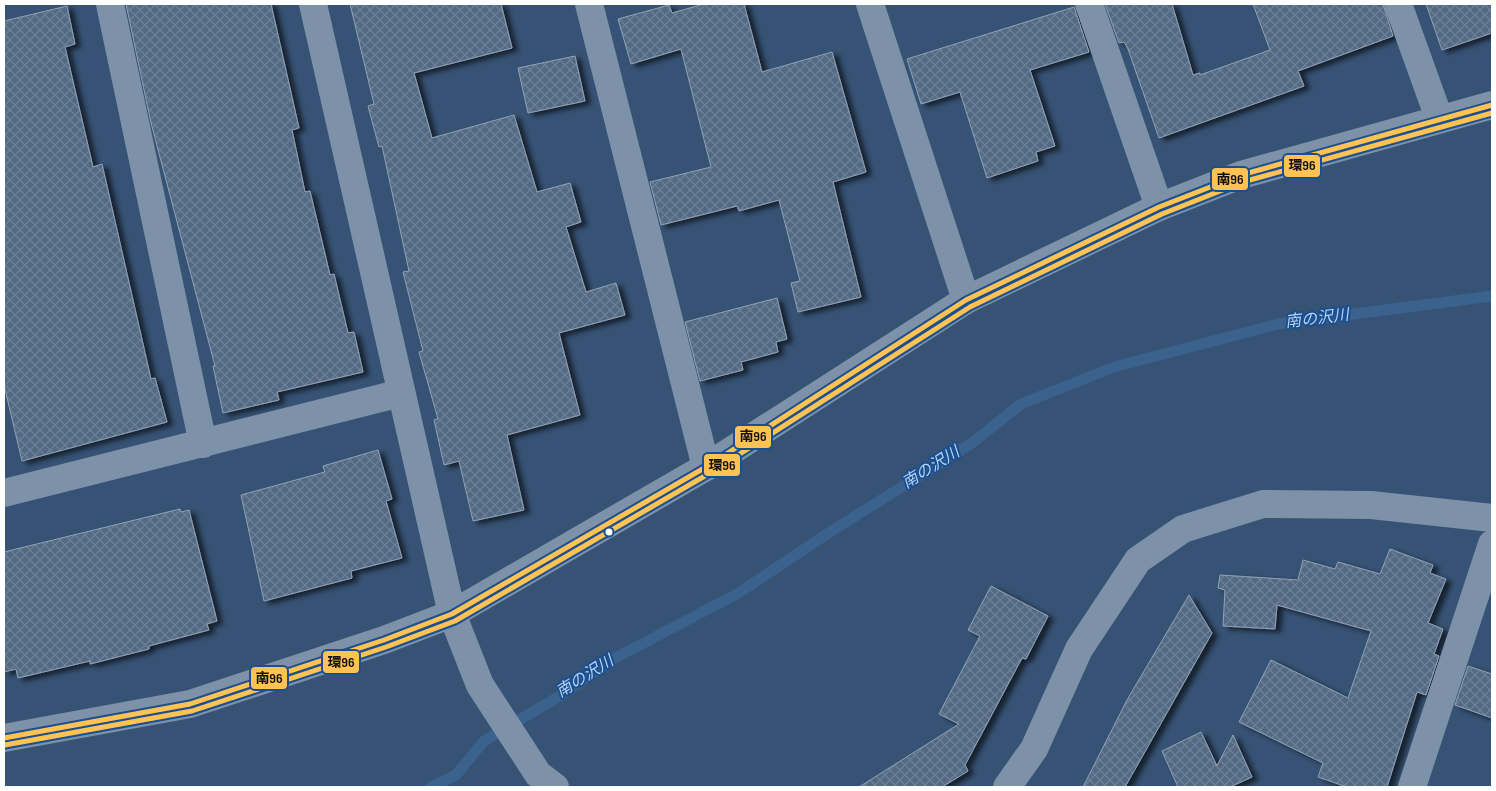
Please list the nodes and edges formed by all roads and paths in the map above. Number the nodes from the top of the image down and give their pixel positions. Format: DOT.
graph roads {
  1 [pos="110,4"];
  2 [pos="313,4"];
  3 [pos="589,4"];
  4 [pos="870,4"];
  5 [pos="1090,4"];
  6 [pos="1398,4"];
  7 [pos="1492,105"];
  8 [pos="1439,118"];
  9 [pos="1159,207"];
  10 [pos="966,300"];
  11 [pos="401,393"];
  12 [pos="203,444"];
  13 [pos="706,467"];
  14 [pos="4,493"];
  15 [pos="1492,518"];
  16 [pos="1492,544"];
  17 [pos="452,614"];
  18 [pos="4,738"];
  19 [pos="546,781"];
  20 [pos="1007,787"];
  21 [pos="1412,787"];
  1 -- 12 [label="street"];
  2 -- 11 [label="street"];
  3 -- 13 [label="street"];
  4 -- 10 [label="street"];
  5 -- 9 [label="street"];
  6 -- 8 [label="street"];
  7 -- 8 [label="street"];
  8 -- 9 [label="street"];
  9 -- 10 [label="street"];
  10 -- 13 [label="street"];
  11 -- 12 [label="street"];
  11 -- 17 [label="street"];
  12 -- 14 [label="street"];
  13 -- 17 [label="street"];
  15 -- 20 [label="street"];
  16 -- 21 [label="street"];
  17 -- 18 [label="street"];
  17 -- 19 [label="street"];
}
